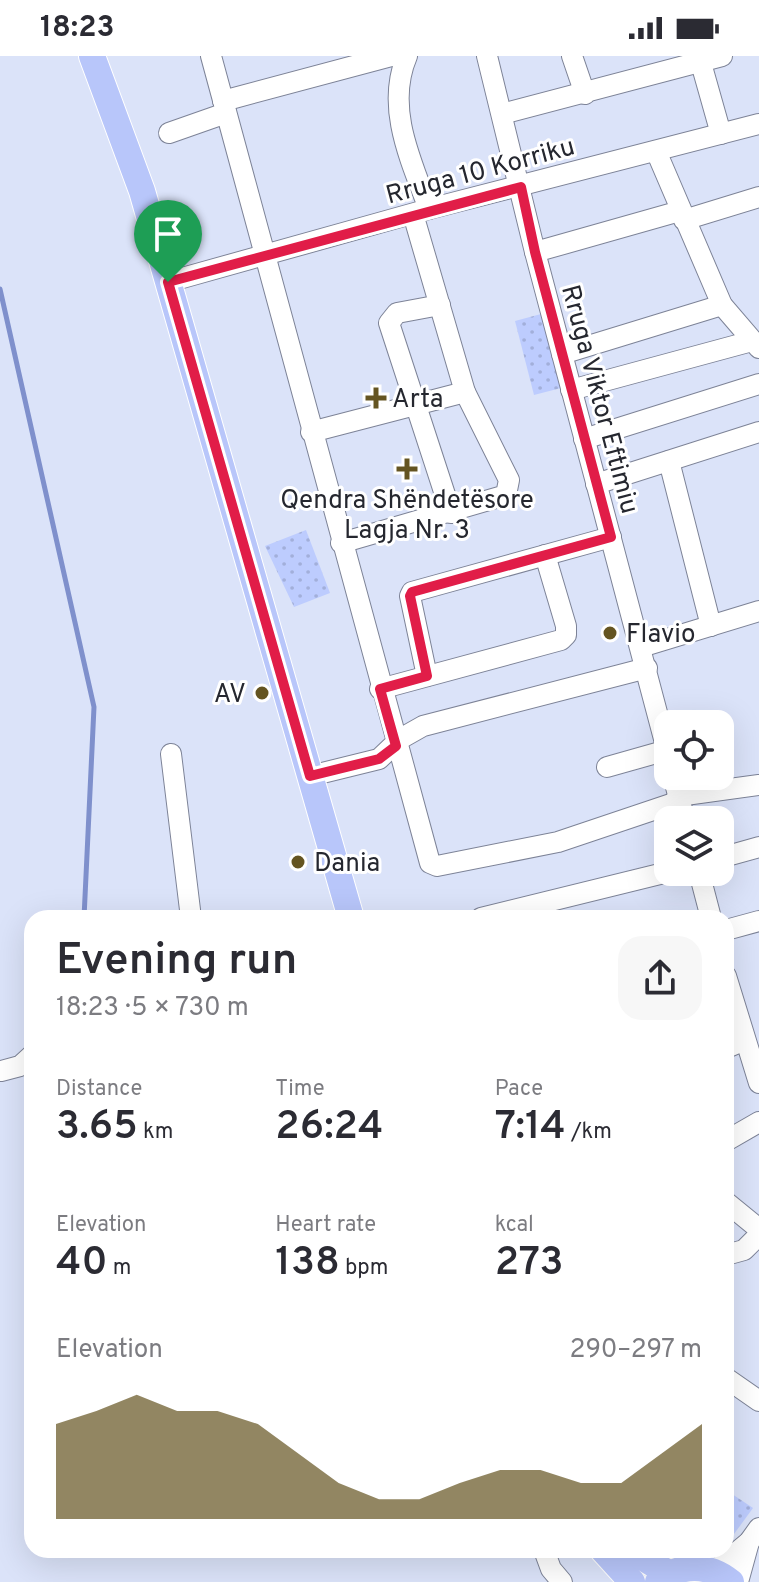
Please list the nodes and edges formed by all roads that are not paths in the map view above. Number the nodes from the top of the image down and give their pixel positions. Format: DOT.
graph roads {
  1 [pos="92,56"];
  2 [pos="211,56"];
  3 [pos="391,56"];
  4 [pos="407,56"];
  5 [pos="487,56"];
  6 [pos="572,56"];
  7 [pos="722,56"];
  8 [pos="700,60"];
  9 [pos="585,94"];
  10 [pos="224,107"];
  11 [pos="502,114"];
  12 [pos="759,124"];
  13 [pos="169,133"];
  14 [pos="721,134"];
  15 [pos="656,151"];
  16 [pos="521,187"];
  17 [pos="759,197"];
  18 [pos="421,211"];
  19 [pos="682,215"];
  20 [pos="535,252"];
  21 [pos="263,257"];
  22 [pos="168,282"];
  23 [pos="440,305"];
  24 [pos="722,305"];
  25 [pos="756,344"];
  26 [pos="562,354"];
  27 [pos="759,384"];
  28 [pos="571,390"];
  29 [pos="465,392"];
  30 [pos="418,404"];
  31 [pos="311,432"];
  32 [pos="759,434"];
  33 [pos="584,439"];
  34 [pos="669,461"];
  35 [pos="596,484"];
  36 [pos="451,513"];
  37 [pos="611,537"];
  38 [pos="341,543"];
  39 [pos="545,555"];
  40 [pos="759,611"];
  41 [pos="711,626"];
  42 [pos="641,647"];
  43 [pos="647,668"];
  44 [pos="427,676"];
  45 [pos="380,689"];
  46 [pos="657,710"];
  47 [pos="396,746"];
  48 [pos="171,754"];
  49 [pos="654,755"];
  50 [pos="607,767"];
  51 [pos="310,776"];
  52 [pos="759,785"];
  53 [pos="676,790"];
  54 [pos="678,796"];
  55 [pos="681,806"];
  56 [pos="759,847"];
  57 [pos="734,854"];
  58 [pos="654,875"];
  59 [pos="703,886"];
  60 [pos="190,910"];
  61 [pos="349,910"];
  62 [pos="514,910"];
  63 [pos="709,910"];
  64 [pos="759,921"];
  65 [pos="734,928"];
  66 [pos="735,1044"];
  67 [pos="24,1062"];
  68 [pos="1,1071"];
  69 [pos="759,1083"];
  70 [pos="759,1122"];
  71 [pos="734,1136"];
  72 [pos="734,1209"];
  73 [pos="759,1232"];
  74 [pos="734,1253"];
  75 [pos="734,1387"];
  76 [pos="759,1401"];
  77 [pos="754,1535"];
  78 [pos="547,1558"];
  79 [pos="610,1558"];
  80 [pos="640,1558"];
  81 [pos="664,1578"];
  82 [pos="727,1578"];
  83 [pos="562,1582"];
  84 [pos="632,1582"];
  1 -- 22 [label="main road"];
  2 -- 10 [label="street"];
  3 -- 10 [label="street"];
  4 -- 18 [label="street"];
  5 -- 11 [label="street, Rruga Viktor Eftimiu"];
  6 -- 9 [label="street"];
  7 -- 8 [label="street"];
  8 -- 9 [label="street"];
  8 -- 14 [label="street"];
  9 -- 11 [label="street"];
  10 -- 13 [label="street"];
  10 -- 21 [label="street"];
  11 -- 16 [label="street, Rruga Viktor Eftimiu"];
  12 -- 14 [label="street, Rruga 10 Korriku"];
  14 -- 15 [label="street, Rruga 10 Korriku"];
  15 -- 16 [label="street, Rruga 10 Korriku"];
  15 -- 19 [label="street"];
  16 -- 18 [label="street, Rruga 10 Korriku"];
  16 -- 20 [label="street, Rruga Viktor Eftimiu"];
  17 -- 19 [label="street"];
  18 -- 21 [label="street, Rruga 10 Korriku"];
  18 -- 23 [label="street"];
  19 -- 20 [label="street"];
  19 -- 24 [label="street"];
  20 -- 26 [label="street, Rruga Viktor Eftimiu"];
  21 -- 22 [label="street, Rruga 10 Korriku"];
  21 -- 31 [label="street"];
  22 -- 51 [label="main road"];
  23 -- 29 [label="street"];
  23 -- 30 [label="street"];
  24 -- 25 [label="street"];
  24 -- 26 [label="street"];
  25 -- 28 [label="street"];
  26 -- 28 [label="street, Rruga Viktor Eftimiu"];
  27 -- 33 [label="street"];
  28 -- 33 [label="street, Rruga Viktor Eftimiu"];
  29 -- 30 [label="street"];
  29 -- 36 [label="street"];
  30 -- 31 [label="street"];
  30 -- 36 [label="street"];
  31 -- 38 [label="street"];
  32 -- 34 [label="street"];
  33 -- 35 [label="street, Rruga Viktor Eftimiu"];
  34 -- 35 [label="street"];
  34 -- 41 [label="street"];
  35 -- 37 [label="street, Rruga Viktor Eftimiu"];
  36 -- 38 [label="street"];
  37 -- 39 [label="street"];
  37 -- 42 [label="street, Rruga Viktor Eftimiu"];
  38 -- 45 [label="street"];
  39 -- 44 [label="street"];
  39 -- 44 [label="street"];
  40 -- 41 [label="street"];
  41 -- 42 [label="street"];
  42 -- 43 [label="street, Rruga Viktor Eftimiu"];
  43 -- 46 [label="street, Rruga Viktor Eftimiu"];
  43 -- 47 [label="street"];
  44 -- 45 [label="street"];
  45 -- 47 [label="street"];
  47 -- 51 [label="street"];
  47 -- 54 [label="street"];
  48 -- 60 [label="street"];
  49 -- 50 [label="street"];
  51 -- 61 [label="main road"];
  52 -- 54 [label="street"];
  53 -- 54 [label="street"];
  54 -- 55 [label="street"];
  56 -- 57 [label="street"];
  58 -- 62 [label="street"];
  59 -- 63 [label="street"];
  64 -- 65 [label="street"];
  66 -- 69 [label="street"];
  67 -- 68 [label="street"];
  70 -- 71 [label="street"];
  72 -- 73 [label="street"];
  73 -- 74 [label="street"];
  75 -- 76 [label="street"];
  77 -- 82 [label="street"];
  78 -- 83 [label="street"];
  79 -- 84 [label="main road"];
  80 -- 81 [label="main road"];
  81 -- 82 [label="main road"];
}
